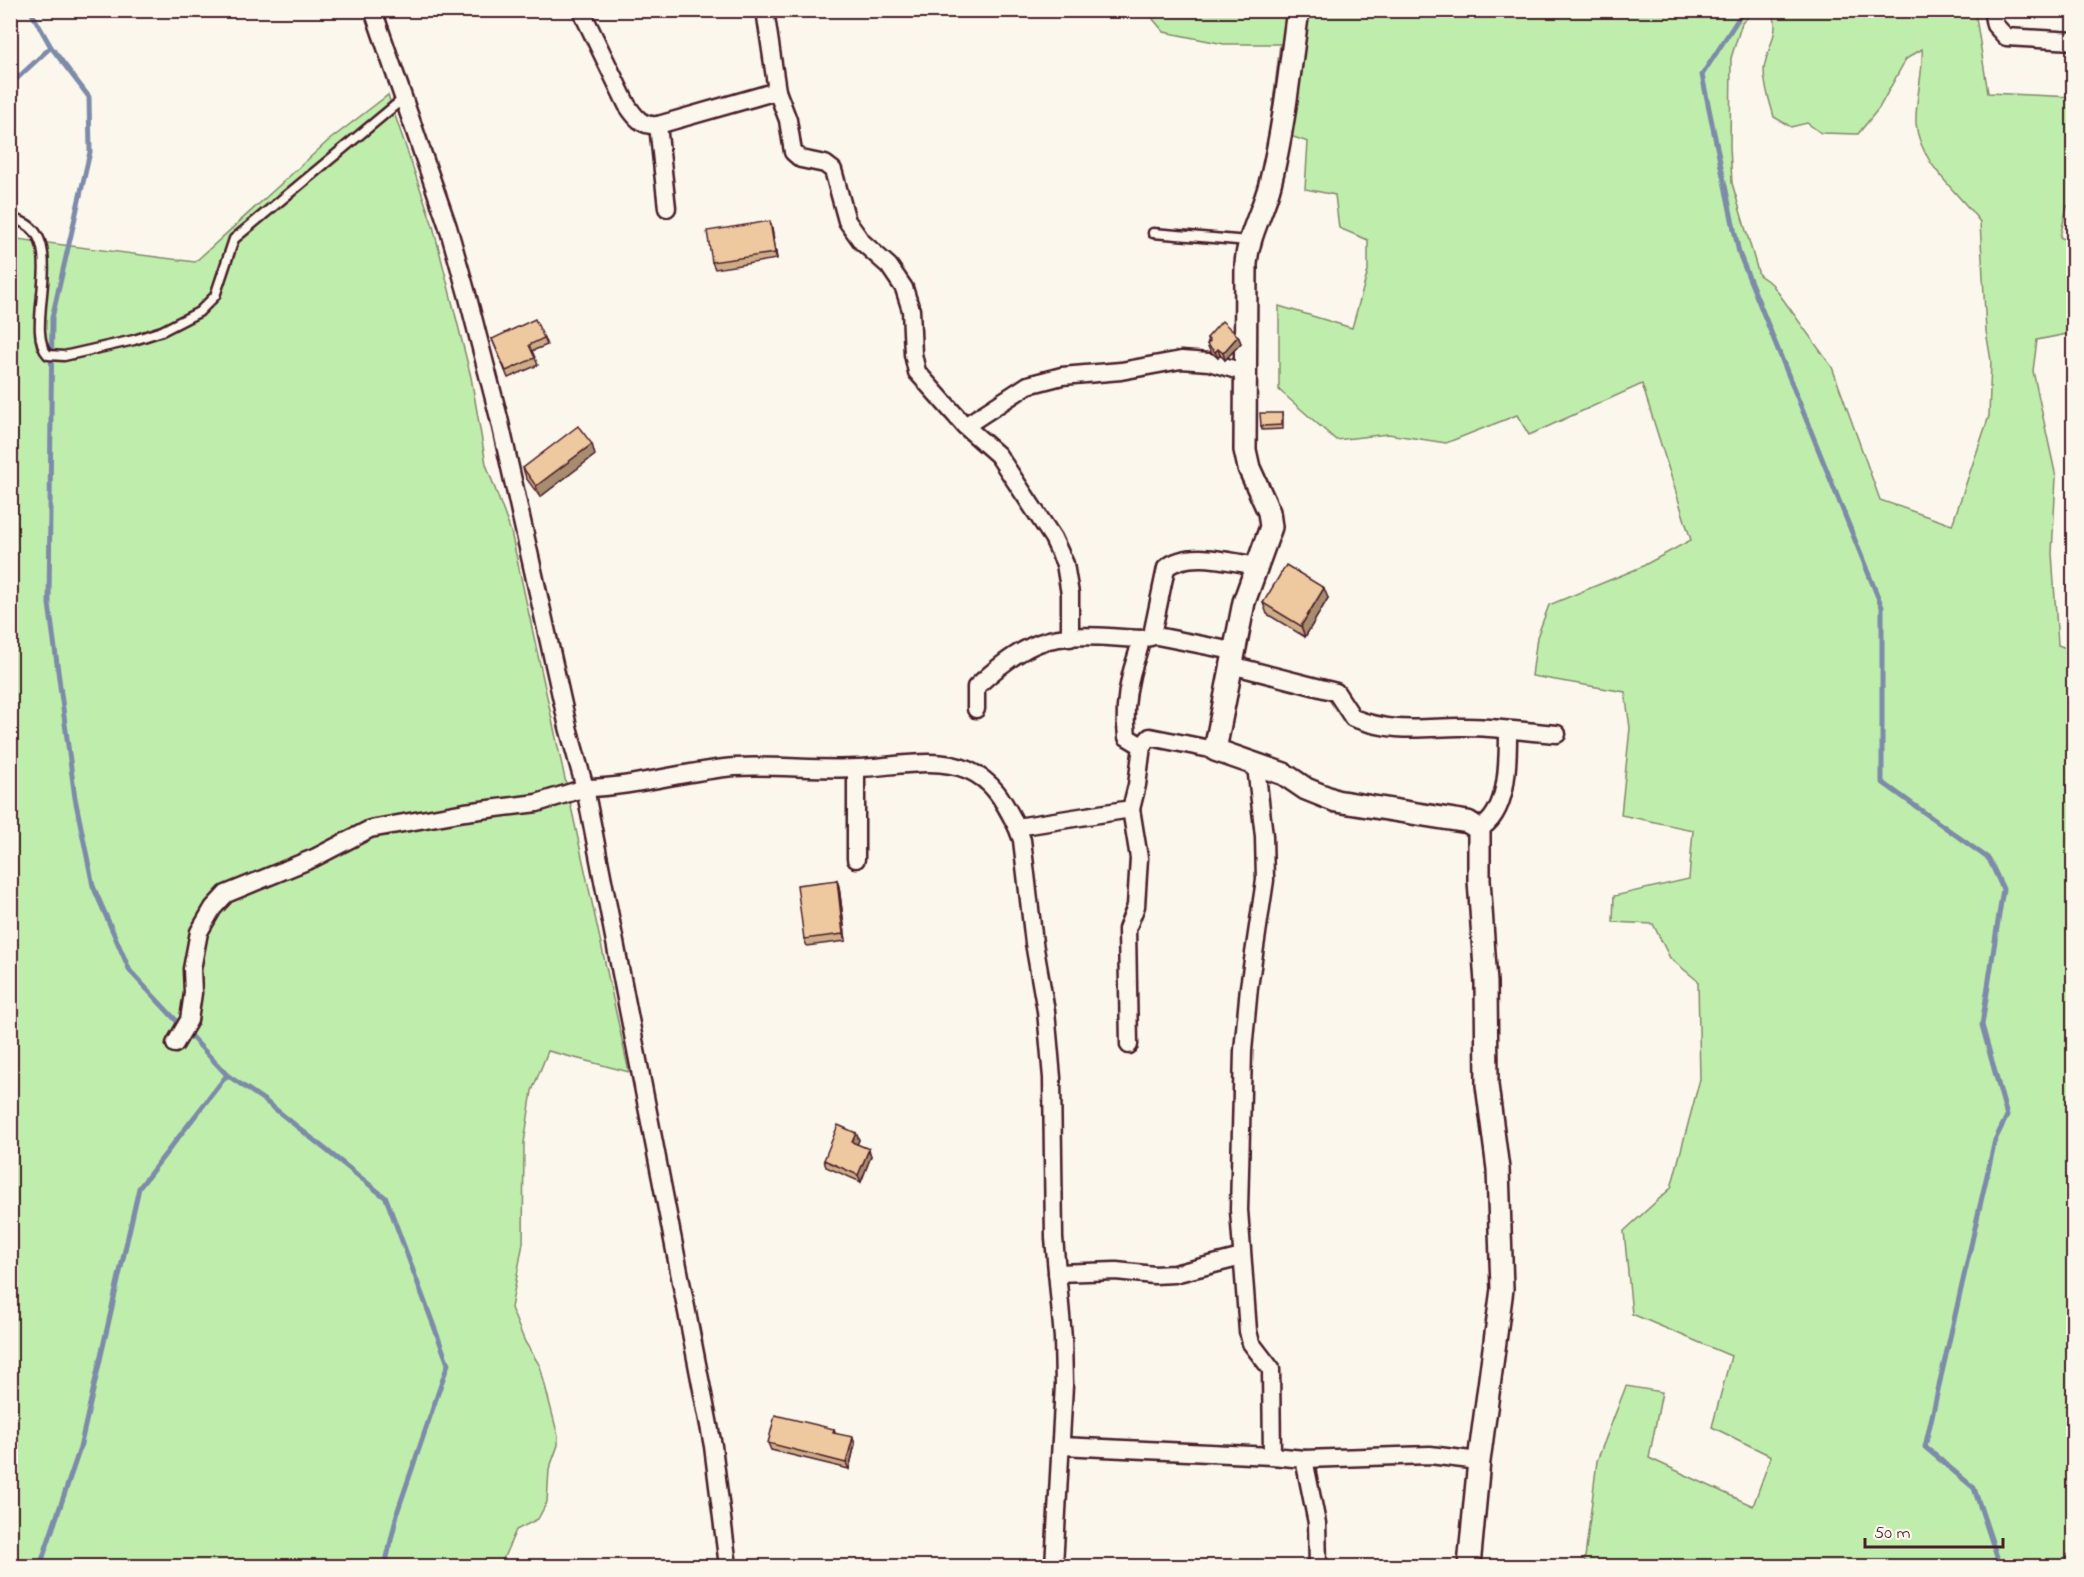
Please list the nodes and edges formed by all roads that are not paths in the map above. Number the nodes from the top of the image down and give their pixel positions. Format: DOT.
graph roads {
  1 [pos="373,10"];
  2 [pos="581,10"];
  3 [pos="765,10"];
  4 [pos="1298,10"];
  5 [pos="1992,10"];
  6 [pos="2073,41"];
  7 [pos="777,91"];
  8 [pos="404,98"];
  9 [pos="658,125"];
  10 [pos="667,208"];
  11 [pos="10,219"];
  12 [pos="1153,233"];
  13 [pos="1249,241"];
  14 [pos="1247,373"];
  15 [pos="965,426"];
  16 [pos="1258,566"];
  17 [pos="1147,637"];
  18 [pos="1070,638"];
  19 [pos="1232,658"];
  20 [pos="976,709"];
  21 [pos="1508,730"];
  22 [pos="1557,734"];
  23 [pos="1142,746"];
  24 [pos="1215,750"];
  25 [pos="1256,766"];
  26 [pos="856,768"];
  27 [pos="585,788"];
  28 [pos="1131,809"];
  29 [pos="1017,827"];
  30 [pos="1479,829"];
  31 [pos="856,859"];
  32 [pos="177,1040"];
  33 [pos="1129,1045"];
  34 [pos="1242,1257"];
  35 [pos="1057,1273"];
  36 [pos="1061,1446"];
  37 [pos="1272,1456"];
  38 [pos="1304,1459"];
  39 [pos="1479,1461"];
  40 [pos="728,1566"];
  41 [pos="1054,1566"];
  42 [pos="1318,1566"];
  43 [pos="1469,1566"];
  1 -- 8 [label="street"];
  2 -- 9 [label="street"];
  3 -- 7 [label="street"];
  4 -- 13 [label="street"];
  5 -- 6 [label="street"];
  7 -- 9 [label="street"];
  7 -- 15 [label="street"];
  8 -- 11 [label="lane"];
  8 -- 27 [label="street"];
  9 -- 10 [label="street"];
  12 -- 13 [label="lane"];
  13 -- 14 [label="street"];
  14 -- 15 [label="street"];
  14 -- 16 [label="street"];
  15 -- 18 [label="street"];
  16 -- 17 [label="street"];
  16 -- 19 [label="street"];
  17 -- 18 [label="street"];
  17 -- 19 [label="street"];
  17 -- 23 [label="street"];
  18 -- 20 [label="street"];
  19 -- 21 [label="street"];
  19 -- 24 [label="street"];
  21 -- 22 [label="street"];
  21 -- 30 [label="street"];
  23 -- 24 [label="street"];
  23 -- 28 [label="street"];
  24 -- 25 [label="street"];
  25 -- 30 [label="street"];
  25 -- 34 [label="street"];
  26 -- 27 [label="street"];
  26 -- 29 [label="street"];
  26 -- 31 [label="street"];
  27 -- 32 [label="street"];
  27 -- 40 [label="street"];
  28 -- 29 [label="street"];
  28 -- 33 [label="street"];
  29 -- 35 [label="street"];
  30 -- 39 [label="street"];
  34 -- 35 [label="street"];
  34 -- 37 [label="street"];
  35 -- 36 [label="street"];
  36 -- 37 [label="street"];
  36 -- 41 [label="street"];
  37 -- 38 [label="street"];
  38 -- 39 [label="street"];
  38 -- 42 [label="street"];
  39 -- 43 [label="street"];
}
